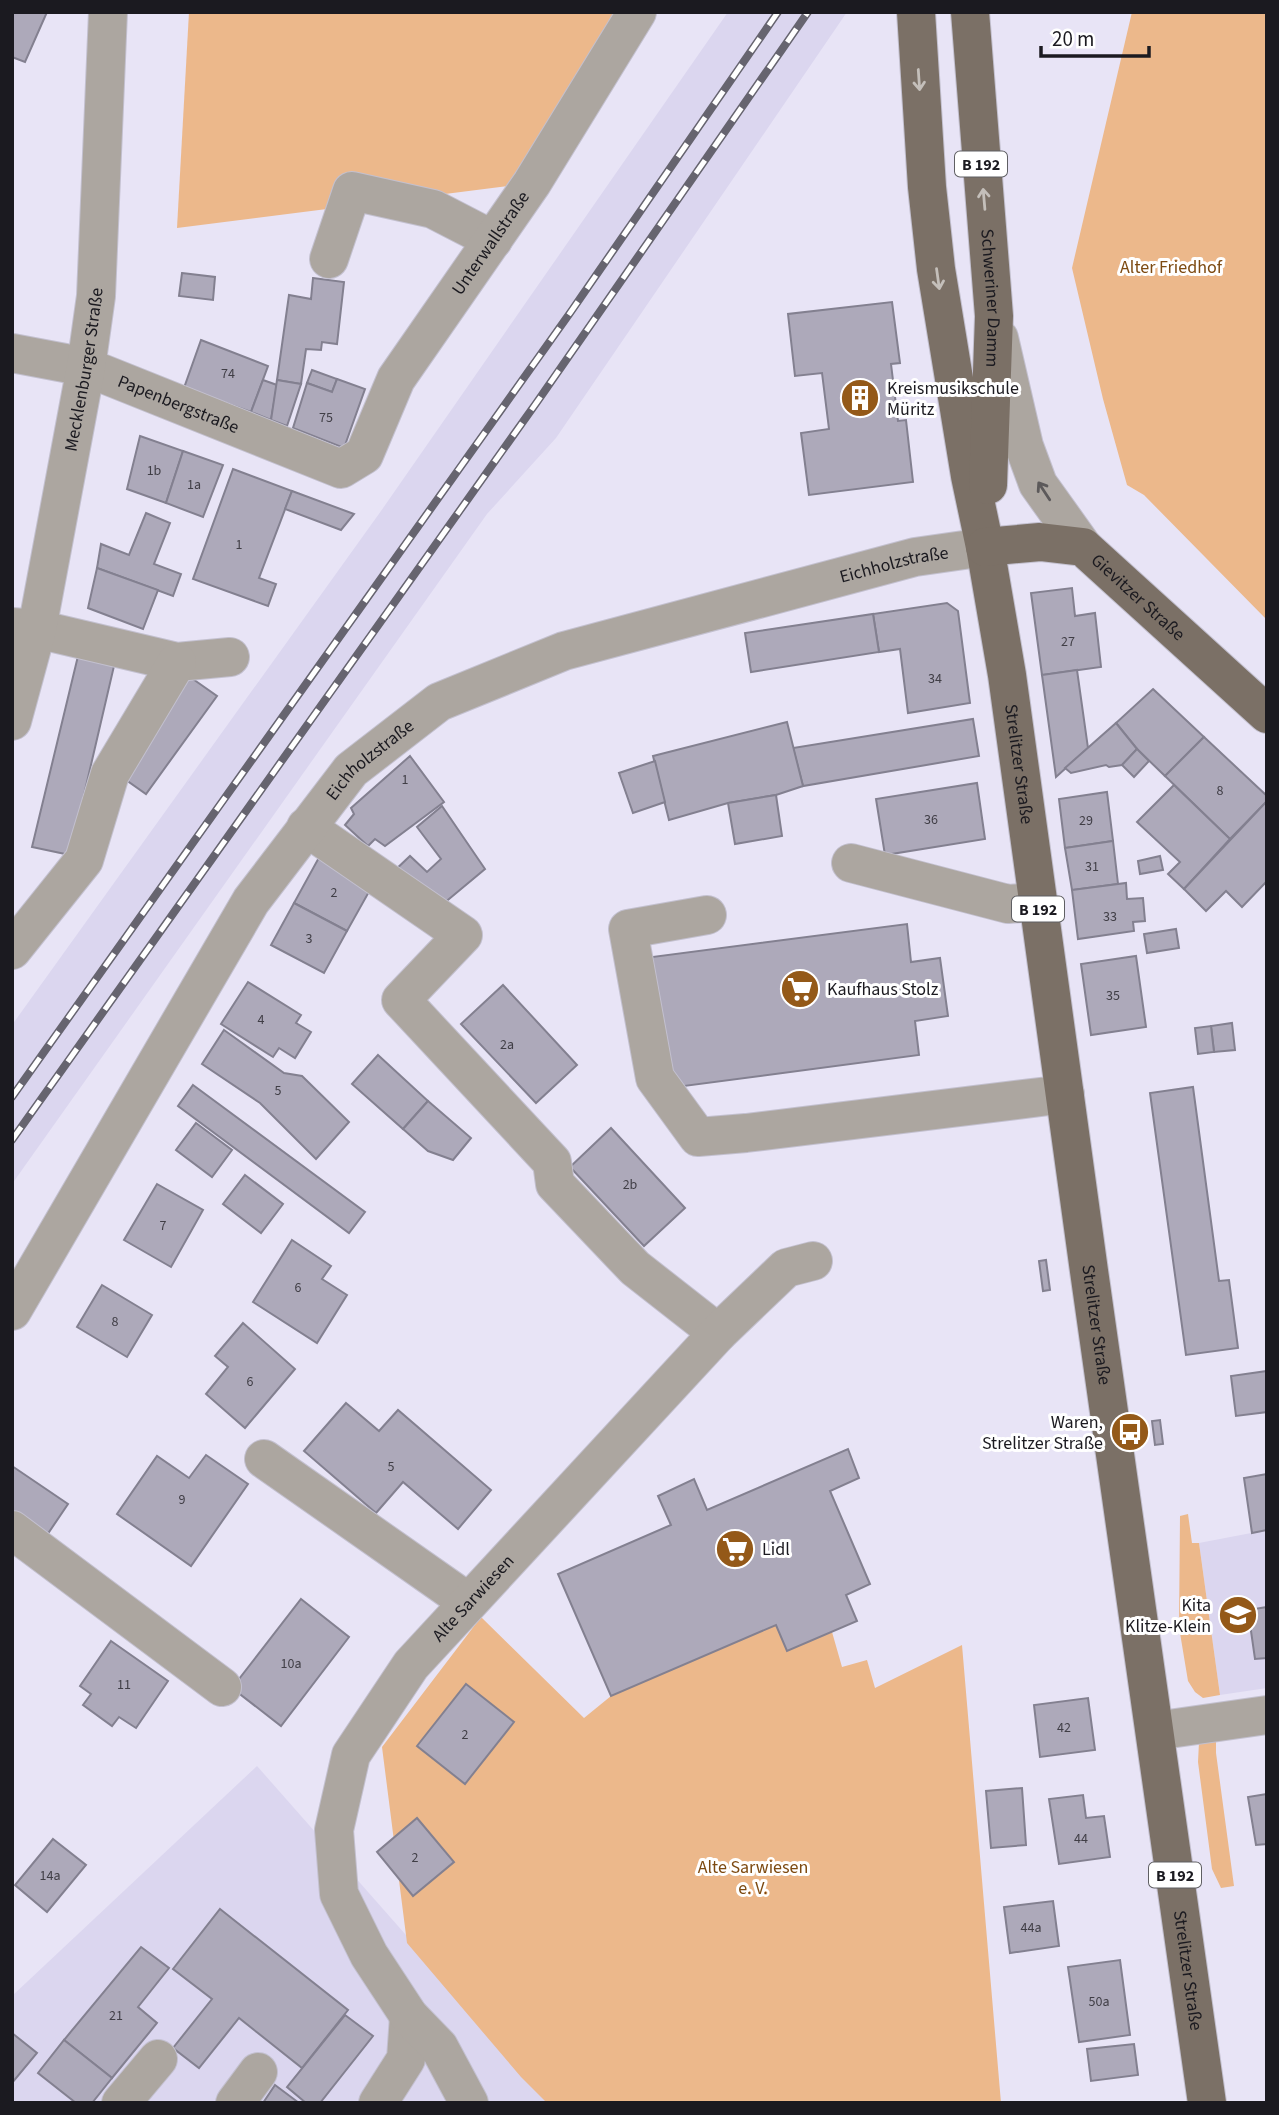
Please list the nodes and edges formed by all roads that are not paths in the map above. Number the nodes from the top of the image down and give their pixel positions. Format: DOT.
graph roads {
  1 [pos="108,12"];
  2 [pos="636,12"];
  3 [pos="916,12"];
  4 [pos="970,12"];
  5 [pos="493,240"];
  6 [pos="329,259"];
  7 [pos="994,316"];
  8 [pos="12,353"];
  9 [pos="86,368"];
  10 [pos="341,469"];
  11 [pos="985,547"];
  12 [pos="1083,547"];
  13 [pos="24,628"];
  14 [pos="230,657"];
  15 [pos="177,662"];
  16 [pos="1267,714"];
  17 [pos="12,721"];
  18 [pos="306,827"];
  19 [pos="851,863"];
  20 [pos="1038,902"];
  21 [pos="707,915"];
  22 [pos="12,950"];
  23 [pos="1065,1094"];
  24 [pos="813,1261"];
  25 [pos="12,1311"];
  26 [pos="718,1333"];
  27 [pos="264,1459"];
  28 [pos="12,1530"];
  29 [pos="468,1602"];
  30 [pos="222,1687"];
  31 [pos="1267,1716"];
  32 [pos="1155,1731"];
  33 [pos="409,2016"];
  34 [pos="158,2059"];
  35 [pos="258,2072"];
  36 [pos="121,2103"];
  37 [pos="235,2103"];
  38 [pos="378,2103"];
  39 [pos="469,2103"];
  40 [pos="1207,2103"];
  1 -- 9 [label="street, Mecklenburger Straße"];
  2 -- 5 [label="street, Unterwallstraße"];
  3 -- 11 [label="main road, B 192, one-way"];
  7 -- 4 [label="main road, Schweriner Damm / B 192, one-way"];
  5 -- 6 [label="street"];
  5 -- 10 [label="street, Unterwallstraße"];
  7 -- 11 [label="main road, Schweriner Damm / B 192"];
  12 -- 7 [label="street, one-way"];
  8 -- 9 [label="street, Papenbergstraße"];
  9 -- 10 [label="street, Papenbergstraße"];
  9 -- 13 [label="street, Mecklenburger Straße"];
  11 -- 12 [label="main road, Gievitzer Straße"];
  11 -- 18 [label="street, Eichholzstraße"];
  11 -- 20 [label="main road, Strelitzer Straße / B 192"];
  12 -- 16 [label="main road, Gievitzer Straße"];
  13 -- 15 [label="street"];
  13 -- 17 [label="street, Mecklenburger Straße"];
  14 -- 15 [label="street"];
  15 -- 22 [label="street"];
  18 -- 25 [label="street, Eichholzstraße"];
  18 -- 26 [label="street"];
  19 -- 20 [label="street"];
  20 -- 23 [label="main road, Strelitzer Straße / B 192"];
  21 -- 23 [label="street"];
  23 -- 32 [label="main road, Strelitzer Straße / B 192"];
  24 -- 26 [label="street, Alte Sarwiesen"];
  26 -- 29 [label="street, Alte Sarwiesen"];
  27 -- 29 [label="street"];
  28 -- 30 [label="street"];
  29 -- 33 [label="street, Alte Sarwiesen"];
  31 -- 32 [label="street"];
  32 -- 40 [label="main road, Strelitzer Straße / B 192"];
  33 -- 38 [label="street"];
  33 -- 39 [label="street, Alte Sarwiesen"];
  34 -- 36 [label="street"];
  35 -- 37 [label="street"];
}
